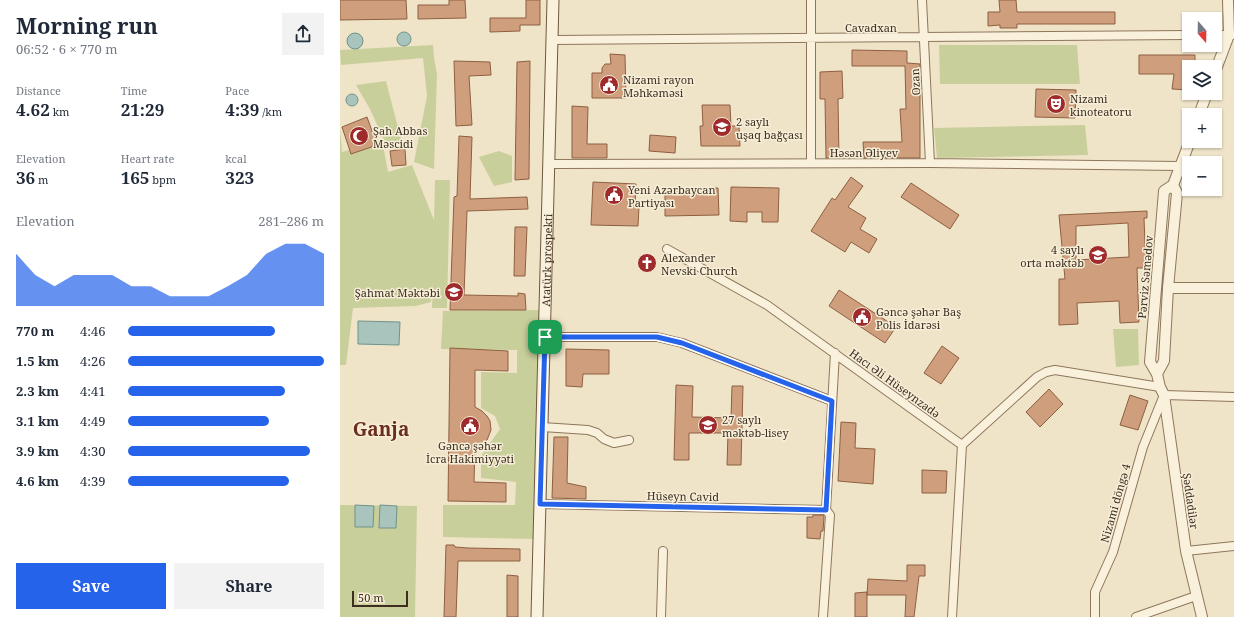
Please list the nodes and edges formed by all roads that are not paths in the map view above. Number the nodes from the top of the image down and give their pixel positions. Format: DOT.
graph roads {
  1 [pos="553,0"];
  2 [pos="811,0"];
  3 [pos="922,0"];
  4 [pos="1228,0"];
  5 [pos="1182,35"];
  6 [pos="1229,35"];
  7 [pos="924,37"];
  8 [pos="810,38"];
  9 [pos="553,40"];
  10 [pos="1220,60"];
  11 [pos="1187,148"];
  12 [pos="811,163"];
  13 [pos="930,163"];
  14 [pos="550,164"];
  15 [pos="1179,166"];
  16 [pos="1173,185"];
  17 [pos="667,249"];
  18 [pos="1168,288"];
  19 [pos="1234,288"];
  20 [pos="545,337"];
  21 [pos="835,353"];
  22 [pos="1157,374"];
  23 [pos="1162,391"];
  24 [pos="1234,397"];
  25 [pos="832,401"];
  26 [pos="542,427"];
  27 [pos="629,440"];
  28 [pos="962,445"];
  29 [pos="540,504"];
  30 [pos="826,510"];
  31 [pos="1234,546"];
  32 [pos="663,551"];
  33 [pos="1186,551"];
  34 [pos="1196,596"];
  35 [pos="538,617"];
  36 [pos="661,617"];
  37 [pos="823,617"];
  38 [pos="952,617"];
  39 [pos="1095,617"];
  40 [pos="1136,617"];
  41 [pos="1202,617"];
  1 -- 9 [label="main road, Atatürk prospekti"];
  2 -- 8 [label="street"];
  3 -- 7 [label="street, Ozan"];
  4 -- 6 [label="street"];
  5 -- 7 [label="street, Cavadxan"];
  6 -- 10 [label="street"];
  7 -- 8 [label="street, Cavadxan"];
  7 -- 13 [label="street, Ozan"];
  8 -- 9 [label="street, Cavadxan"];
  8 -- 12 [label="street"];
  9 -- 14 [label="main road, Atatürk prospekti"];
  11 -- 15 [label="street, Pərviz Səmədov"];
  12 -- 13 [label="street, Həsən Əliyev"];
  12 -- 14 [label="street, Həsən Əliyev"];
  13 -- 15 [label="street, Həsən Əliyev"];
  14 -- 20 [label="main road, Atatürk prospekti"];
  15 -- 16 [label="street, Pərviz Səmədov"];
  16 -- 18 [label="street, Pərviz Səmədov"];
  16 -- 22 [label="street, Pərviz Səmədov"];
  17 -- 21 [label="street, Hacı Əli Hüseynzadə"];
  18 -- 19 [label="street"];
  18 -- 22 [label="street, Pərviz Səmədov"];
  20 -- 25 [label="street"];
  20 -- 26 [label="main road, Atatürk prospekti"];
  21 -- 25 [label="street"];
  21 -- 28 [label="street, Hacı Əli Hüseynzadə"];
  22 -- 23 [label="street, Pərviz Səmədov"];
  23 -- 24 [label="street"];
  23 -- 28 [label="street"];
  23 -- 33 [label="street, Şəddadilər"];
  23 -- 39 [label="street, Nizami döngə 4"];
  25 -- 30 [label="street"];
  26 -- 27 [label="street"];
  26 -- 29 [label="main road, Atatürk prospekti"];
  28 -- 38 [label="street"];
  29 -- 30 [label="street, Hüseyn Cavid"];
  29 -- 35 [label="main road, Atatürk prospekti"];
  30 -- 37 [label="street"];
  31 -- 33 [label="street"];
  32 -- 36 [label="street"];
  33 -- 34 [label="street, Şəddadilər"];
  34 -- 40 [label="street"];
  34 -- 41 [label="street, Şəddadilər"];
}
